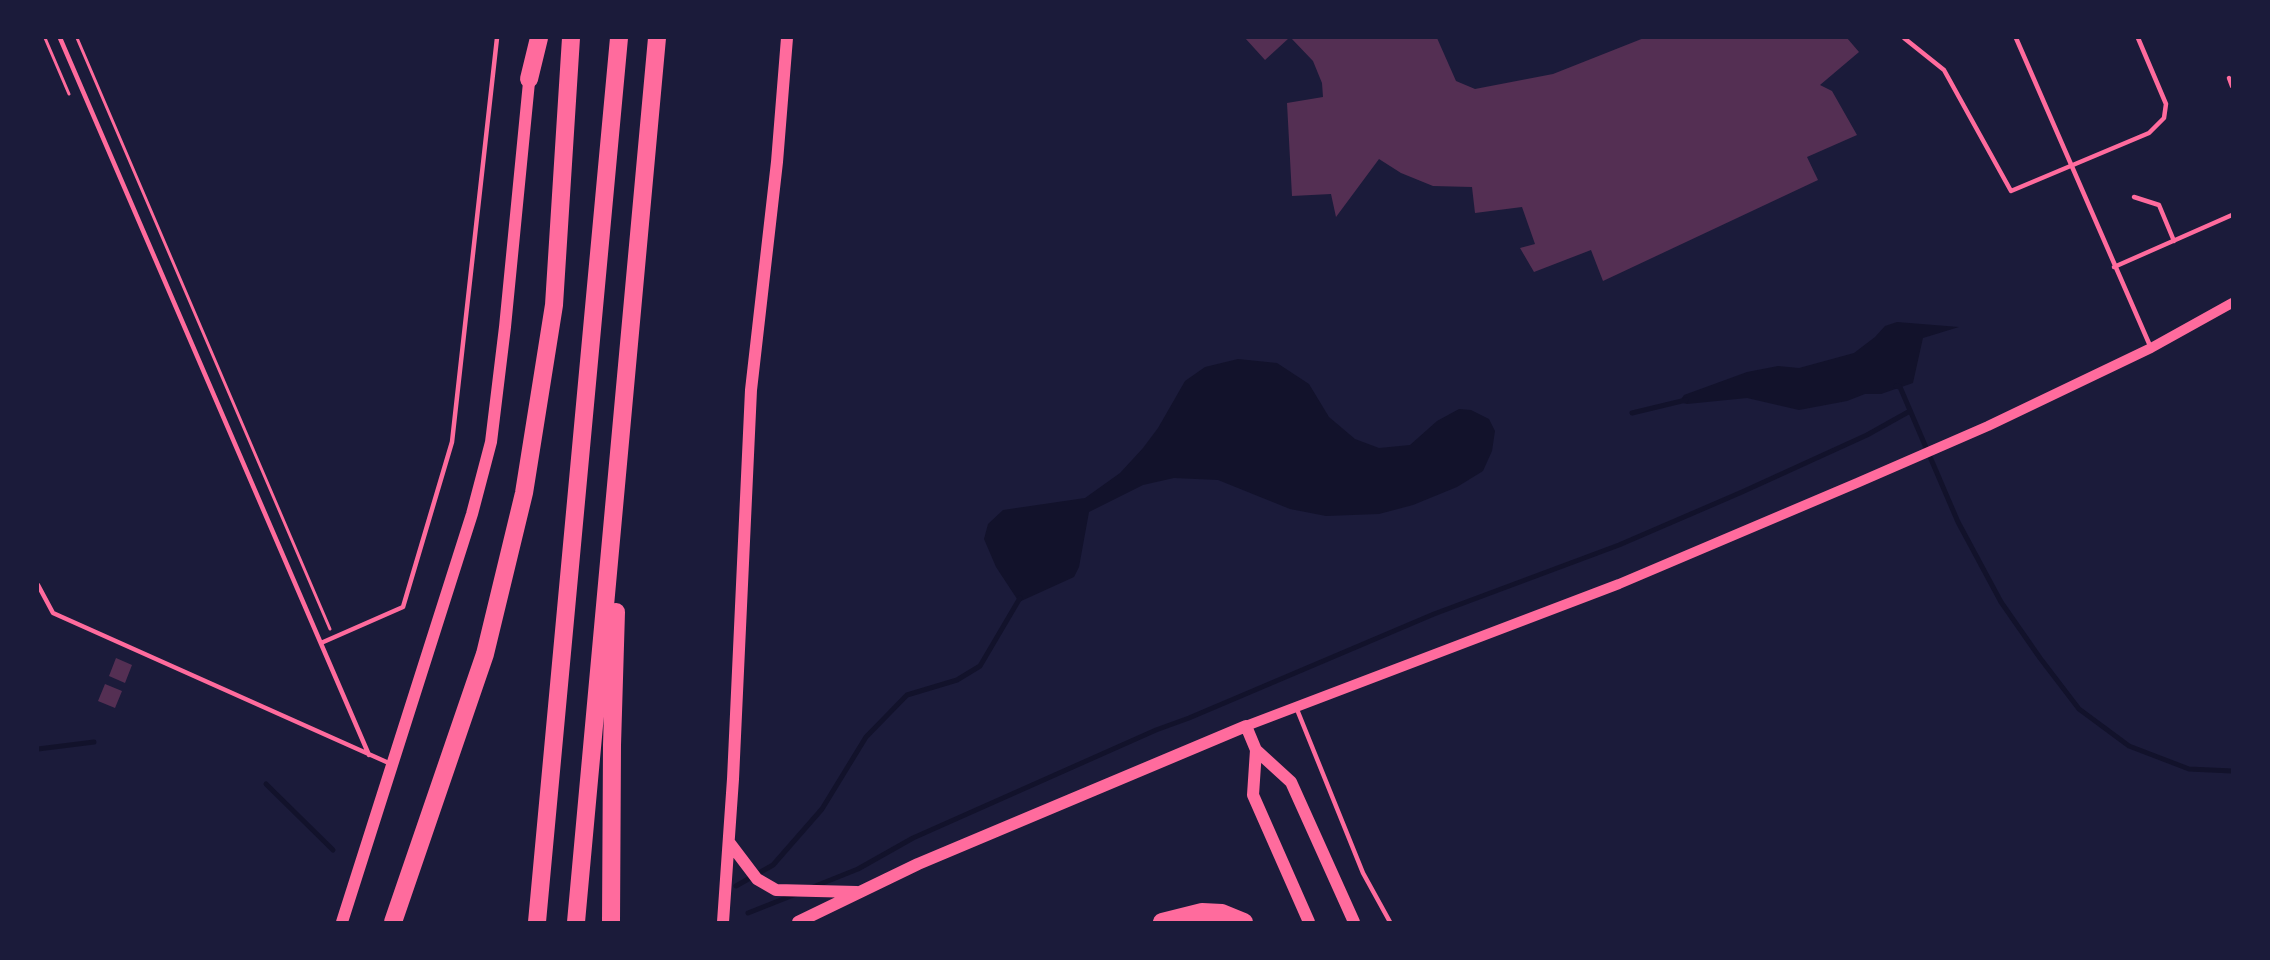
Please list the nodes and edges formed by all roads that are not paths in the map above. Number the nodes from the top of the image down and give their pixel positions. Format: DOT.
graph roads {
  1 [pos="60,38"];
  2 [pos="496,38"];
  3 [pos="533,38"];
  4 [pos="539,38"];
  5 [pos="571,38"];
  6 [pos="619,38"];
  7 [pos="657,38"];
  8 [pos="787,38"];
  9 [pos="1904,38"];
  10 [pos="2016,38"];
  11 [pos="2138,38"];
  12 [pos="2229,78"];
  13 [pos="529,79"];
  14 [pos="2232,86"];
  15 [pos="2071,166"];
  16 [pos="2134,197"];
  17 [pos="2232,215"];
  18 [pos="2175,241"];
  19 [pos="2114,267"];
  20 [pos="2232,303"];
  21 [pos="2151,348"];
  22 [pos="581,438"];
  23 [pos="620,444"];
  24 [pos="567,508"];
  25 [pos="38,585"];
  26 [pos="321,643"];
  27 [pos="1296,707"];
  28 [pos="1246,726"];
  29 [pos="1256,750"];
  30 [pos="369,755"];
  31 [pos="392,764"];
  32 [pos="729,842"];
  33 [pos="858,892"];
  34 [pos="342,922"];
  35 [pos="393,922"];
  36 [pos="537,922"];
  37 [pos="576,922"];
  38 [pos="611,922"];
  39 [pos="723,922"];
  40 [pos="798,922"];
  41 [pos="1162,922"];
  42 [pos="1244,922"];
  43 [pos="1309,922"];
  44 [pos="1354,922"];
  45 [pos="1390,922"];
  1 -- 26 [label="lane"];
  2 -- 26 [label="lane"];
  3 -- 13 [label="main road"];
  4 -- 13 [label="highway"];
  5 -- 35 [label="highway"];
  6 -- 22 [label="highway"];
  7 -- 23 [label="highway"];
  8 -- 32 [label="main road"];
  9 -- 15 [label="lane"];
  10 -- 15 [label="lane"];
  11 -- 15 [label="lane"];
  12 -- 14 [label="lane"];
  13 -- 31 [label="main road"];
  15 -- 19 [label="lane"];
  16 -- 18 [label="lane"];
  17 -- 18 [label="lane"];
  18 -- 19 [label="lane"];
  19 -- 21 [label="lane"];
  20 -- 21 [label="street"];
  21 -- 27 [label="street"];
  22 -- 24 [label="highway"];
  22 -- 36 [label="highway"];
  23 -- 37 [label="highway"];
  23 -- 38 [label="highway"];
  25 -- 30 [label="lane"];
  26 -- 30 [label="lane"];
  27 -- 28 [label="street"];
  27 -- 45 [label="lane"];
  28 -- 29 [label="main road"];
  28 -- 33 [label="main road"];
  29 -- 43 [label="main road"];
  29 -- 44 [label="main road"];
  30 -- 31 [label="lane"];
  31 -- 34 [label="main road"];
  32 -- 33 [label="main road"];
  32 -- 39 [label="main road"];
  33 -- 40 [label="main road"];
  41 -- 42 [label="highway"];
}
